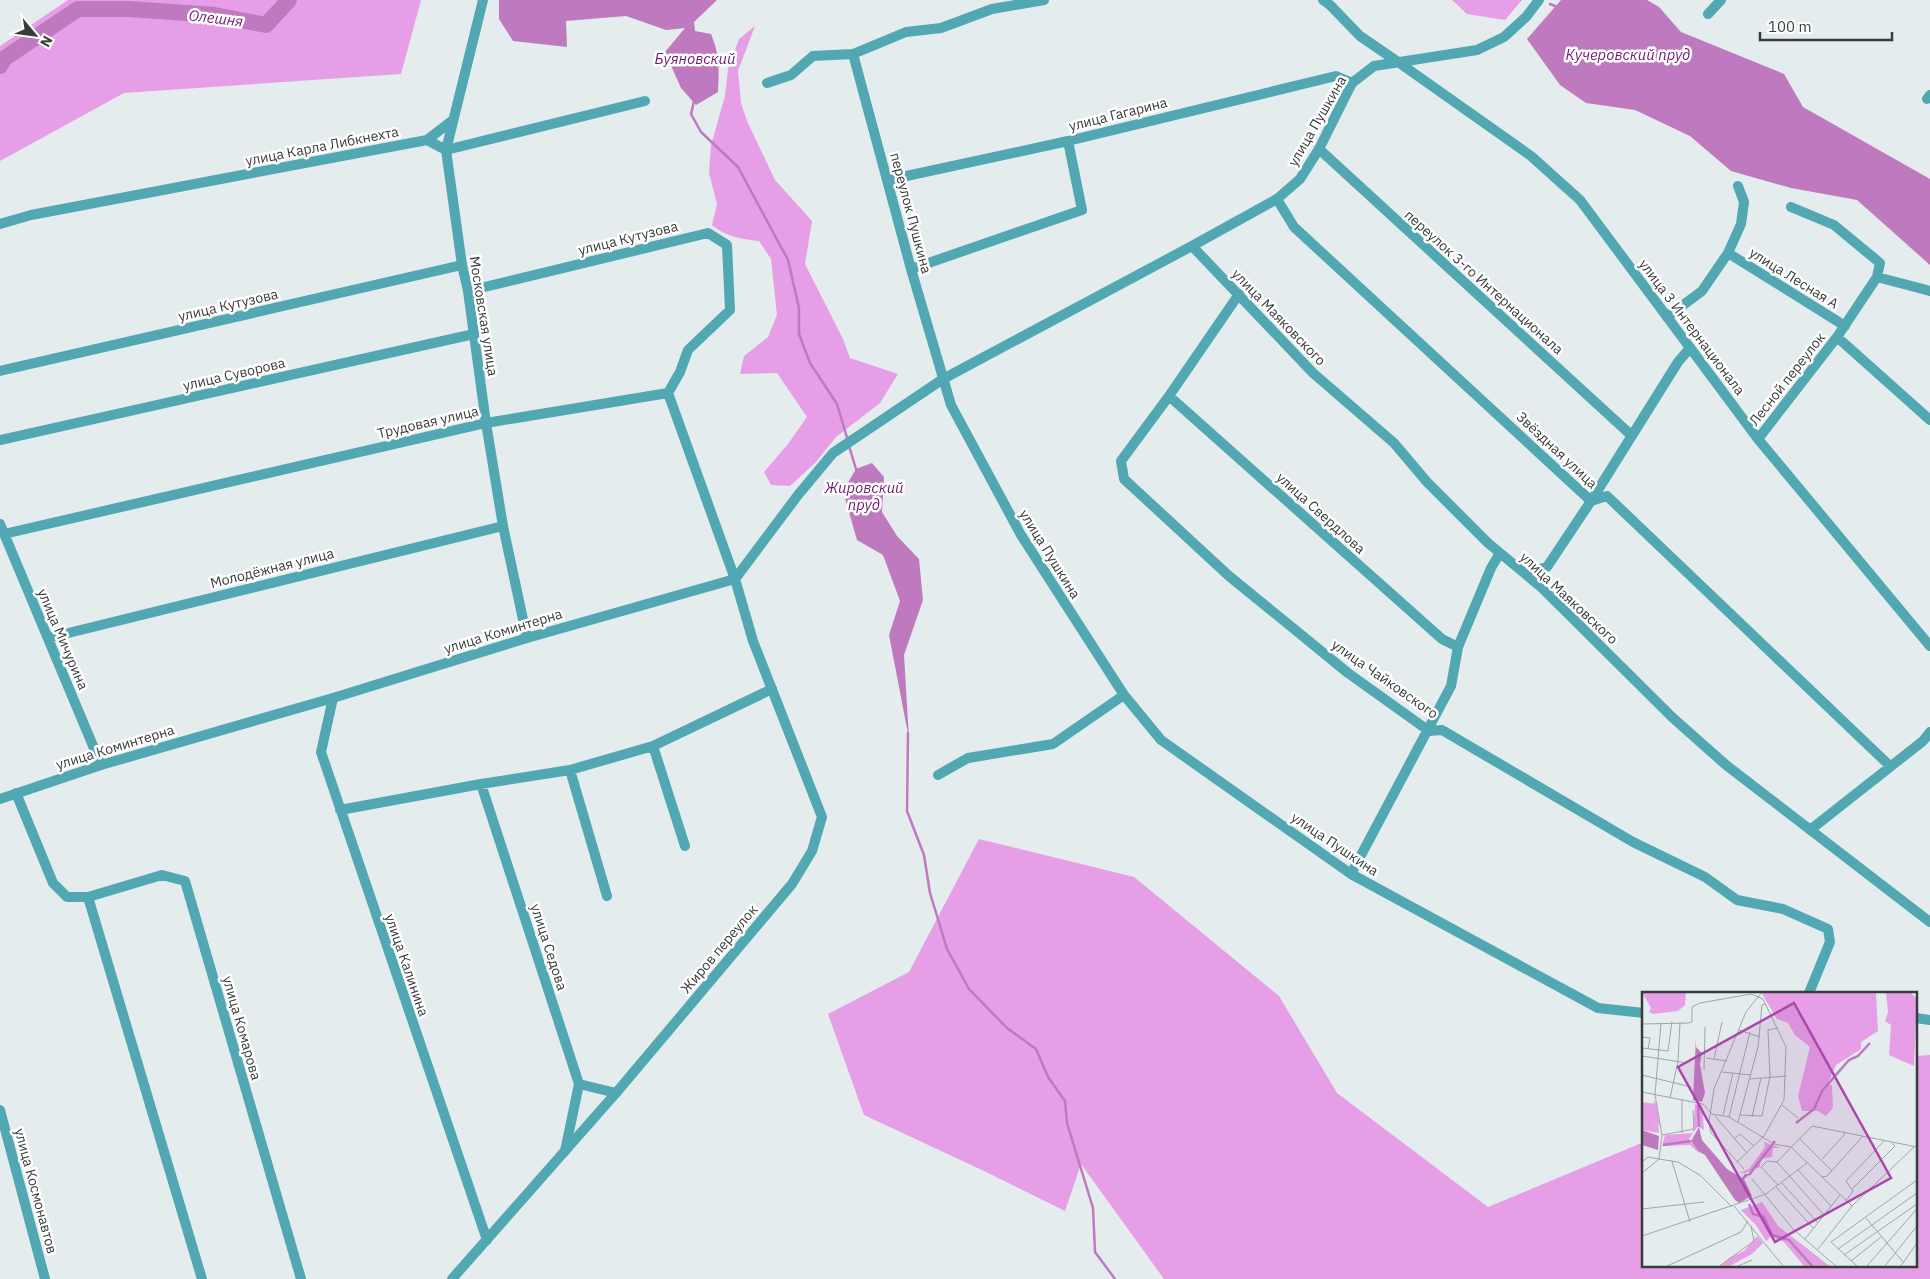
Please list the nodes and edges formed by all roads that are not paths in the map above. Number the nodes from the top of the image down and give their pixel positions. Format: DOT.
graph roads {
  1 [pos="483,0"];
  2 [pos="1044,0"];
  3 [pos="1323,0"];
  4 [pos="1539,0"];
  5 [pos="1721,0"];
  6 [pos="1708,14"];
  7 [pos="853,54"];
  8 [pos="1398,62"];
  9 [pos="767,83"];
  10 [pos="1352,83"];
  11 [pos="645,101"];
  12 [pos="453,120"];
  13 [pos="427,140"];
  14 [pos="1068,140"];
  15 [pos="1319,149"];
  16 [pos="446,150"];
  17 [pos="888,180"];
  18 [pos="1738,186"];
  19 [pos="1277,198"];
  20 [pos="1791,207"];
  21 [pos="0,224"];
  22 [pos="1192,246"];
  23 [pos="1728,253"];
  24 [pos="462,265"];
  25 [pos="911,269"];
  26 [pos="1876,277"];
  27 [pos="468,291"];
  28 [pos="1930,291"];
  29 [pos="1239,294"];
  30 [pos="1667,317"];
  31 [pos="1845,326"];
  32 [pos="474,334"];
  33 [pos="1837,337"];
  34 [pos="1690,348"];
  35 [pos="0,371"];
  36 [pos="943,379"];
  37 [pos="668,393"];
  38 [pos="1169,396"];
  39 [pos="1930,420"];
  40 [pos="486,423"];
  41 [pos="1631,435"];
  42 [pos="1758,438"];
  43 [pos="0,440"];
  44 [pos="1591,501"];
  45 [pos="0,524"];
  46 [pos="502,526"];
  47 [pos="4,534"];
  48 [pos="1500,553"];
  49 [pos="1524,573"];
  50 [pos="735,579"];
  51 [pos="48,638"];
  52 [pos="527,638"];
  53 [pos="1930,646"];
  54 [pos="1458,647"];
  55 [pos="772,689"];
  56 [pos="1124,696"];
  57 [pos="332,698"];
  58 [pos="1429,731"];
  59 [pos="1930,732"];
  60 [pos="653,746"];
  61 [pos="101,764"];
  62 [pos="1890,766"];
  63 [pos="570,770"];
  64 [pos="938,775"];
  65 [pos="481,784"];
  66 [pos="16,793"];
  67 [pos="0,799"];
  68 [pos="340,810"];
  69 [pos="1810,830"];
  70 [pos="684,846"];
  71 [pos="1352,874"];
  72 [pos="607,896"];
  73 [pos="88,897"];
  74 [pos="1930,922"];
  75 [pos="1809,992"];
  76 [pos="1642,1013"];
  77 [pos="579,1084"];
  78 [pos="616,1093"];
  79 [pos="0,1110"];
  80 [pos="565,1151"];
  81 [pos="487,1240"];
  82 [pos="46,1279"];
  83 [pos="202,1279"];
  84 [pos="301,1279"];
  85 [pos="452,1279"];
  1 -- 12 [label="street, Московская улица"];
  2 -- 7 [label="street"];
  3 -- 8 [label="street, улица 3 Интернационала"];
  4 -- 8 [label="street, улица Пушкина"];
  5 -- 6 [label="street"];
  7 -- 9 [label="street"];
  7 -- 17 [label="street, переулок Пушкина"];
  8 -- 10 [label="street, улица Пушкина"];
  8 -- 30 [label="street, улица 3 Интернационала"];
  10 -- 14 [label="street, улица Гагарина"];
  10 -- 15 [label="street, улица Пушкина"];
  11 -- 16 [label="street"];
  12 -- 13 [label="street"];
  12 -- 16 [label="street, Московская улица"];
  13 -- 16 [label="street"];
  13 -- 21 [label="street, улица Карла Либкнехта"];
  14 -- 17 [label="street, улица Гагарина"];
  14 -- 25 [label="street"];
  15 -- 19 [label="street, улица Пушкина"];
  15 -- 41 [label="street, переулок 3-го Интернационала"];
  16 -- 24 [label="street, Московская улица"];
  17 -- 25 [label="street, переулок Пушкина"];
  18 -- 23 [label="street"];
  19 -- 22 [label="street, улица Пушкина"];
  19 -- 44 [label="street, Звёздная улица"];
  20 -- 26 [label="street"];
  22 -- 29 [label="street, улица Маяковского"];
  22 -- 36 [label="street, улица Пушкина"];
  23 -- 30 [label="street"];
  23 -- 31 [label="street, улица Лесная А"];
  24 -- 27 [label="street, Московская улица"];
  24 -- 35 [label="street, улица Кутузова"];
  25 -- 36 [label="street, переулок Пушкина"];
  26 -- 28 [label="street"];
  26 -- 31 [label="street, Лесной переулок"];
  27 -- 32 [label="street, Московская улица"];
  27 -- 37 [label="street, улица Кутузова"];
  29 -- 38 [label="street, улица Чайковского"];
  29 -- 48 [label="street, улица Маяковского"];
  30 -- 34 [label="street, улица 3 Интернационала"];
  31 -- 33 [label="street, Лесной переулок"];
  32 -- 40 [label="street, Московская улица"];
  32 -- 43 [label="street, улица Суворова"];
  33 -- 39 [label="street, Лесной переулок"];
  33 -- 42 [label="street, Лесной переулок"];
  34 -- 41 [label="street"];
  34 -- 42 [label="street, улица 3 Интернационала"];
  36 -- 50 [label="street"];
  36 -- 56 [label="street, улица Пушкина"];
  37 -- 40 [label="street, Трудовая улица"];
  37 -- 50 [label="street"];
  38 -- 54 [label="street, улица Свердлова"];
  38 -- 58 [label="street, улица Чайковского"];
  40 -- 46 [label="street, Московская улица"];
  40 -- 47 [label="street, Трудовая улица"];
  41 -- 44 [label="street"];
  42 -- 53 [label="street, улица 3 Интернационала"];
  44 -- 49 [label="street"];
  44 -- 62 [label="street, Звёздная улица"];
  45 -- 47 [label="street, улица Мичурина"];
  46 -- 51 [label="street, Молодёжная улица"];
  46 -- 52 [label="street, Московская улица"];
  47 -- 51 [label="street, улица Мичурина"];
  48 -- 49 [label="street, улица Маяковского"];
  48 -- 54 [label="street"];
  49 -- 69 [label="street, улица Маяковского"];
  50 -- 52 [label="street, улица Коминтерна"];
  50 -- 55 [label="street, Жиров переулок"];
  51 -- 61 [label="street, улица Мичурина"];
  52 -- 57 [label="street, улица Коминтерна"];
  54 -- 58 [label="street"];
  55 -- 60 [label="street"];
  55 -- 78 [label="street, Жиров переулок"];
  56 -- 64 [label="street"];
  56 -- 71 [label="street, улица Пушкина"];
  57 -- 61 [label="street, улица Коминтерна"];
  57 -- 68 [label="street, улица Калинина"];
  58 -- 71 [label="street"];
  58 -- 75 [label="street, улица Чайковского"];
  59 -- 62 [label="street"];
  60 -- 63 [label="street"];
  60 -- 70 [label="street"];
  61 -- 66 [label="street, улица Коминтерна"];
  62 -- 69 [label="street"];
  63 -- 65 [label="street"];
  63 -- 72 [label="street"];
  65 -- 68 [label="street"];
  65 -- 77 [label="street, улица Седова"];
  66 -- 67 [label="street, улица Коминтерна"];
  66 -- 73 [label="street, улица Комарова"];
  68 -- 81 [label="street, улица Калинина"];
  69 -- 74 [label="street, улица Маяковского"];
  71 -- 76 [label="street, улица Пушкина"];
  73 -- 83 [label="street"];
  73 -- 84 [label="street, улица Комарова"];
  77 -- 78 [label="street"];
  77 -- 80 [label="street"];
  78 -- 80 [label="street, Жиров переулок"];
  79 -- 82 [label="street, улица Космонавтов"];
  80 -- 81 [label="street, Жиров переулок"];
  81 -- 85 [label="street, Жиров переулок"];
}
